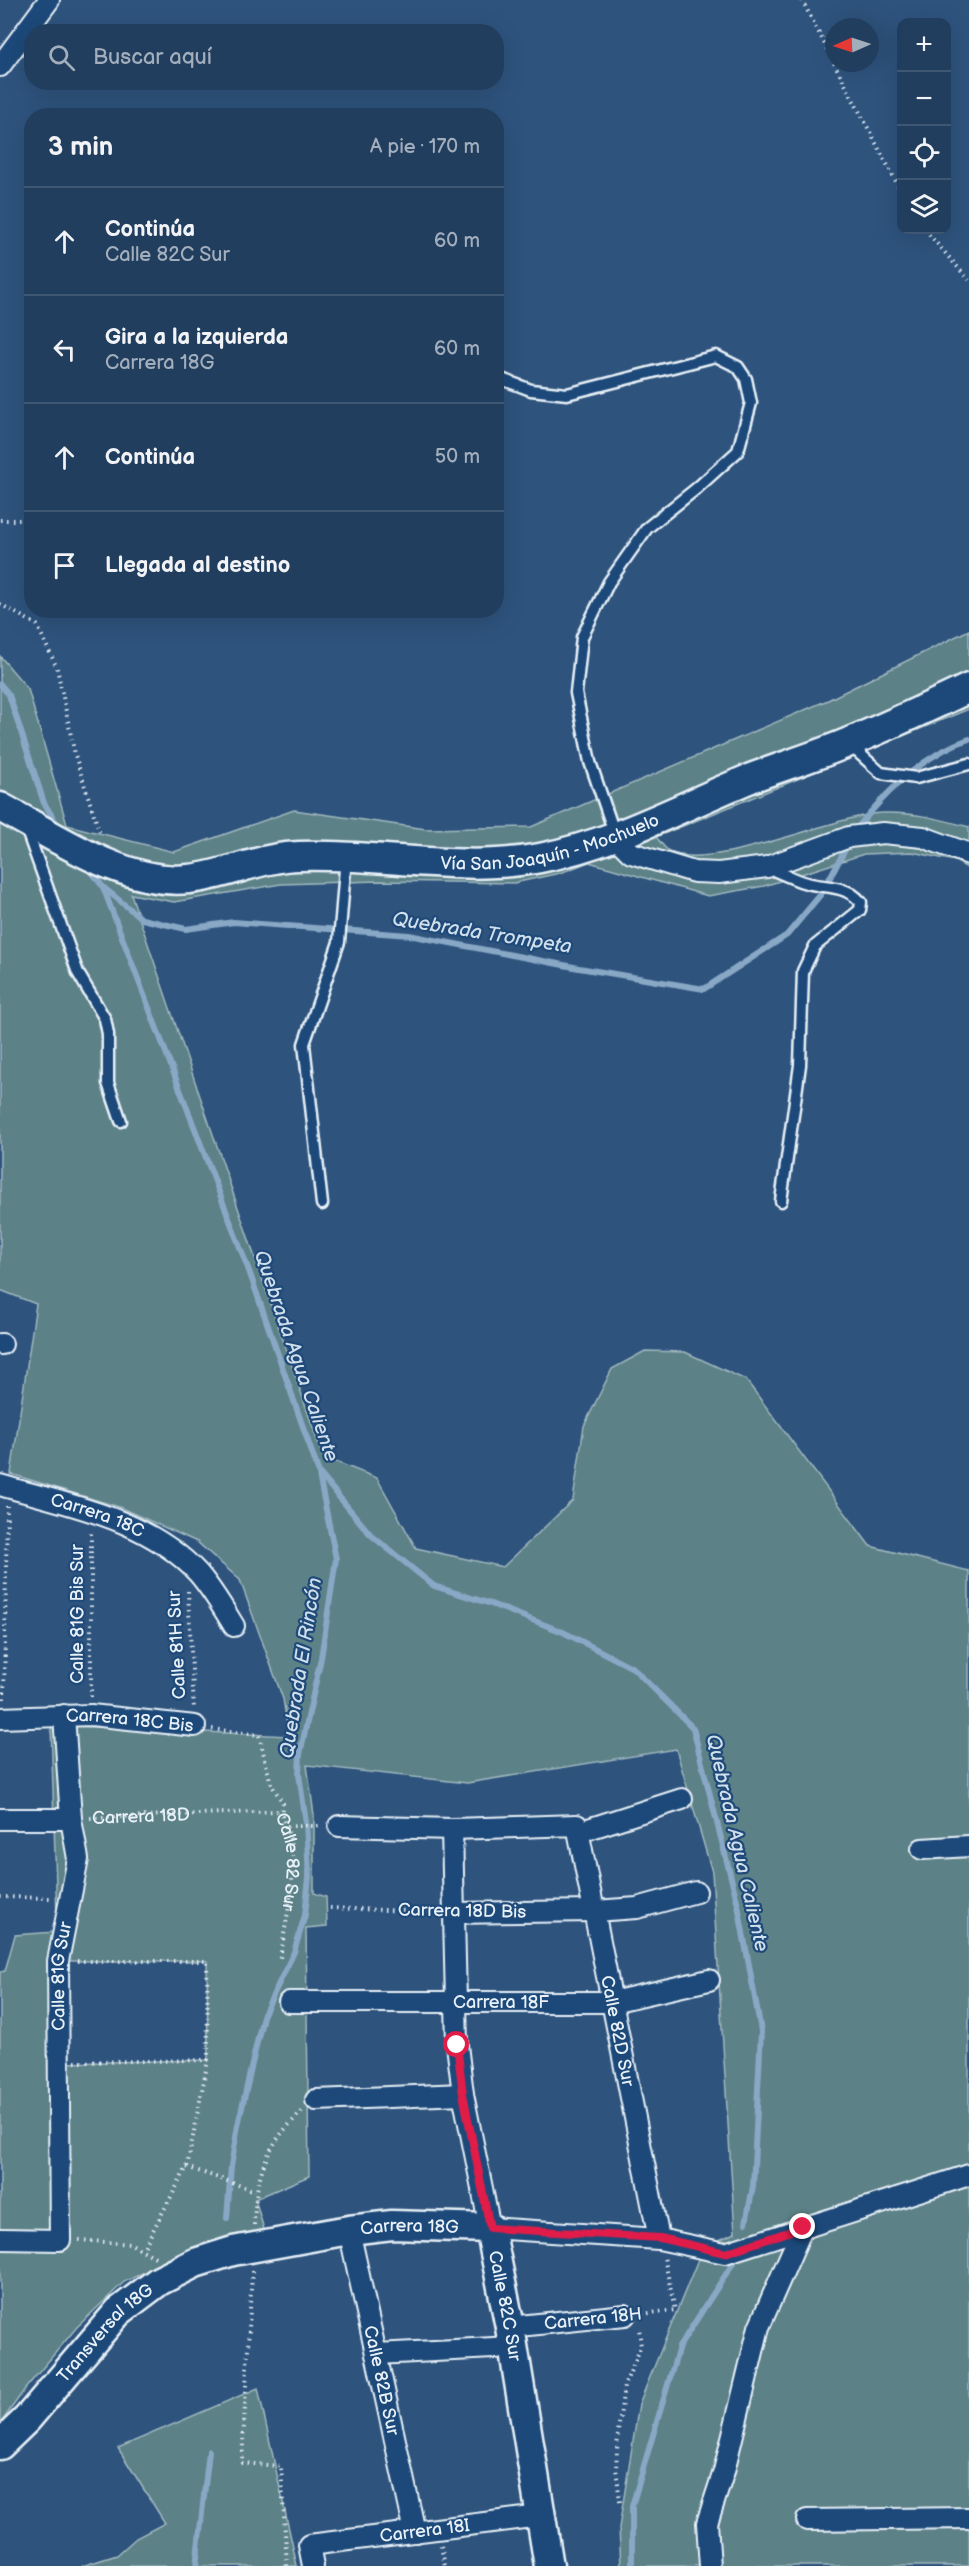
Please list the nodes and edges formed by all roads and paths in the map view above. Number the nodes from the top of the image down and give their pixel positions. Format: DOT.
graph roads {
  1 [pos="50,0"];
  2 [pos="802,0"];
  3 [pos="32,24"];
  4 [pos="24,34"];
  5 [pos="825,45"];
  6 [pos="0,66"];
  7 [pos="839,72"];
  8 [pos="897,183"];
  9 [pos="929,234"];
  10 [pos="969,280"];
  11 [pos="504,380"];
  12 [pos="0,520"];
  13 [pos="24,520"];
  14 [pos="0,604"];
  15 [pos="24,618"];
  16 [pos="25,618"];
  17 [pos="969,688"];
  18 [pos="848,743"];
  19 [pos="969,764"];
  20 [pos="11,813"];
  21 [pos="615,837"];
  22 [pos="969,854"];
  23 [pos="346,857"];
  24 [pos="109,864"];
  25 [pos="767,867"];
  26 [pos="122,1121"];
  27 [pos="781,1201"];
  28 [pos="322,1204"];
  29 [pos="4,1486"];
  30 [pos="91,1512"];
  31 [pos="187,1563"];
  32 [pos="234,1626"];
  33 [pos="64,1715"];
  34 [pos="91,1715"];
  35 [pos="2,1718"];
  36 [pos="195,1726"];
  37 [pos="259,1735"];
  38 [pos="682,1799"];
  39 [pos="280,1811"];
  40 [pos="0,1819"];
  41 [pos="71,1819"];
  42 [pos="287,1826"];
  43 [pos="319,1826"];
  44 [pos="339,1826"];
  45 [pos="578,1828"];
  46 [pos="452,1829"];
  47 [pos="969,1846"];
  48 [pos="922,1849"];
  49 [pos="696,1892"];
  50 [pos="0,1897"];
  51 [pos="70,1899"];
  52 [pos="330,1908"];
  53 [pos="595,1911"];
  54 [pos="454,1913"];
  55 [pos="280,1959"];
  56 [pos="58,1961"];
  57 [pos="709,1980"];
  58 [pos="289,2002"];
  59 [pos="454,2002"];
  60 [pos="612,2002"];
  61 [pos="208,2061"];
  62 [pos="59,2062"];
  63 [pos="463,2094"];
  64 [pos="316,2100"];
  65 [pos="187,2167"];
  66 [pos="969,2175"];
  67 [pos="255,2191"];
  68 [pos="803,2227"];
  69 [pos="490,2228"];
  70 [pos="349,2230"];
  71 [pos="660,2238"];
  72 [pos="0,2239"];
  73 [pos="60,2240"];
  74 [pos="143,2249"];
  75 [pos="243,2249"];
  76 [pos="171,2274"];
  77 [pos="632,2315"];
  78 [pos="511,2337"];
  79 [pos="376,2354"];
  80 [pos="0,2445"];
  81 [pos="620,2502"];
  82 [pos="540,2516"];
  83 [pos="969,2518"];
  84 [pos="807,2520"];
  85 [pos="416,2532"];
  86 [pos="286,2566"];
  87 [pos="312,2566"];
  88 [pos="549,2566"];
  89 [pos="710,2566"];
  1 -- 3 [label="street"];
  2 -- 5 [label="path"];
  4 -- 6 [label="street"];
  7 -- 8 [label="path"];
  9 -- 10 [label="path"];
  11 -- 21 [label="lane"];
  12 -- 13 [label="path"];
  14 -- 15 [label="path"];
  16 -- 24 [label="path"];
  17 -- 18 [label="street, Vía San Joaquín - Mochuelo"];
  18 -- 19 [label="lane"];
  18 -- 21 [label="street, Vía San Joaquín - Mochuelo"];
  20 -- 24 [label="street, Vía San Joaquín - Mochuelo"];
  20 -- 26 [label="lane"];
  21 -- 23 [label="street, Vía San Joaquín - Mochuelo"];
  21 -- 25 [label="street"];
  22 -- 25 [label="street"];
  23 -- 24 [label="street, Vía San Joaquín - Mochuelo"];
  23 -- 28 [label="lane"];
  25 -- 27 [label="lane"];
  29 -- 30 [label="street, Carrera 18C"];
  29 -- 35 [label="path"];
  30 -- 31 [label="street, Carrera 18C"];
  30 -- 34 [label="path, Calle 81G Bis Sur"];
  31 -- 32 [label="street"];
  31 -- 36 [label="path, Calle 81H Sur"];
  33 -- 34 [label="street, Carrera 18C Bis"];
  33 -- 35 [label="street, Carrera 18C Bis"];
  33 -- 41 [label="street, Calle 81G Sur"];
  34 -- 36 [label="street, Carrera 18C Bis"];
  36 -- 37 [label="path, Carrera 18C Bis"];
  37 -- 39 [label="path, Calle 82 Sur"];
  38 -- 45 [label="street"];
  39 -- 41 [label="path, Carrera 18D"];
  39 -- 42 [label="path, Calle 82 Sur"];
  40 -- 41 [label="street, Carrera 18D"];
  41 -- 51 [label="street, Calle 81G Sur"];
  42 -- 43 [label="path"];
  42 -- 55 [label="path, Calle 82 Sur"];
  44 -- 46 [label="street"];
  45 -- 46 [label="street"];
  45 -- 53 [label="street, Calle 82D Sur"];
  46 -- 54 [label="street, Calle 82C Sur"];
  47 -- 48 [label="street"];
  49 -- 53 [label="street, Carrera 18D Bis"];
  50 -- 51 [label="path"];
  51 -- 56 [label="street, Calle 81G Sur"];
  52 -- 54 [label="path, Carrera 18D Bis"];
  53 -- 54 [label="street, Carrera 18D Bis"];
  53 -- 60 [label="street, Calle 82D Sur"];
  54 -- 59 [label="street, Calle 82C Sur"];
  56 -- 61 [label="path"];
  56 -- 62 [label="street, Calle 81G Sur"];
  57 -- 60 [label="street, Carrera 18F"];
  58 -- 59 [label="street, Carrera 18F"];
  59 -- 60 [label="street, Carrera 18F"];
  59 -- 63 [label="street, Calle 82C Sur"];
  60 -- 71 [label="street, Calle 82D Sur"];
  61 -- 62 [label="path"];
  61 -- 65 [label="path"];
  62 -- 73 [label="street, Calle 81G Sur"];
  63 -- 64 [label="street"];
  63 -- 69 [label="street, Calle 82C Sur"];
  64 -- 67 [label="path"];
  65 -- 67 [label="path"];
  65 -- 74 [label="path"];
  66 -- 68 [label="street, Carrera 18G"];
  67 -- 75 [label="path"];
  68 -- 71 [label="street, Carrera 18G"];
  68 -- 89 [label="street"];
  69 -- 70 [label="street, Carrera 18G"];
  69 -- 71 [label="street, Carrera 18G"];
  69 -- 78 [label="street, Calle 82C Sur"];
  70 -- 75 [label="street, Carrera 18G"];
  70 -- 79 [label="street, Calle 82B Sur"];
  71 -- 77 [label="path, Carrera 18H"];
  72 -- 73 [label="street"];
  73 -- 74 [label="path"];
  74 -- 76 [label="path"];
  75 -- 76 [label="street, Transversal 18G"];
  75 -- 86 [label="path"];
  76 -- 80 [label="street, Transversal 18G"];
  77 -- 78 [label="street, Carrera 18H"];
  77 -- 81 [label="path"];
  78 -- 79 [label="street, Carrera 18H"];
  78 -- 82 [label="street, Calle 82C Sur"];
  79 -- 85 [label="street, Calle 82B Sur"];
  82 -- 85 [label="street, Carrera 18I"];
  82 -- 88 [label="street, Calle 82C Sur"];
  83 -- 84 [label="street"];
  85 -- 87 [label="street, Carrera 18I"];
}
